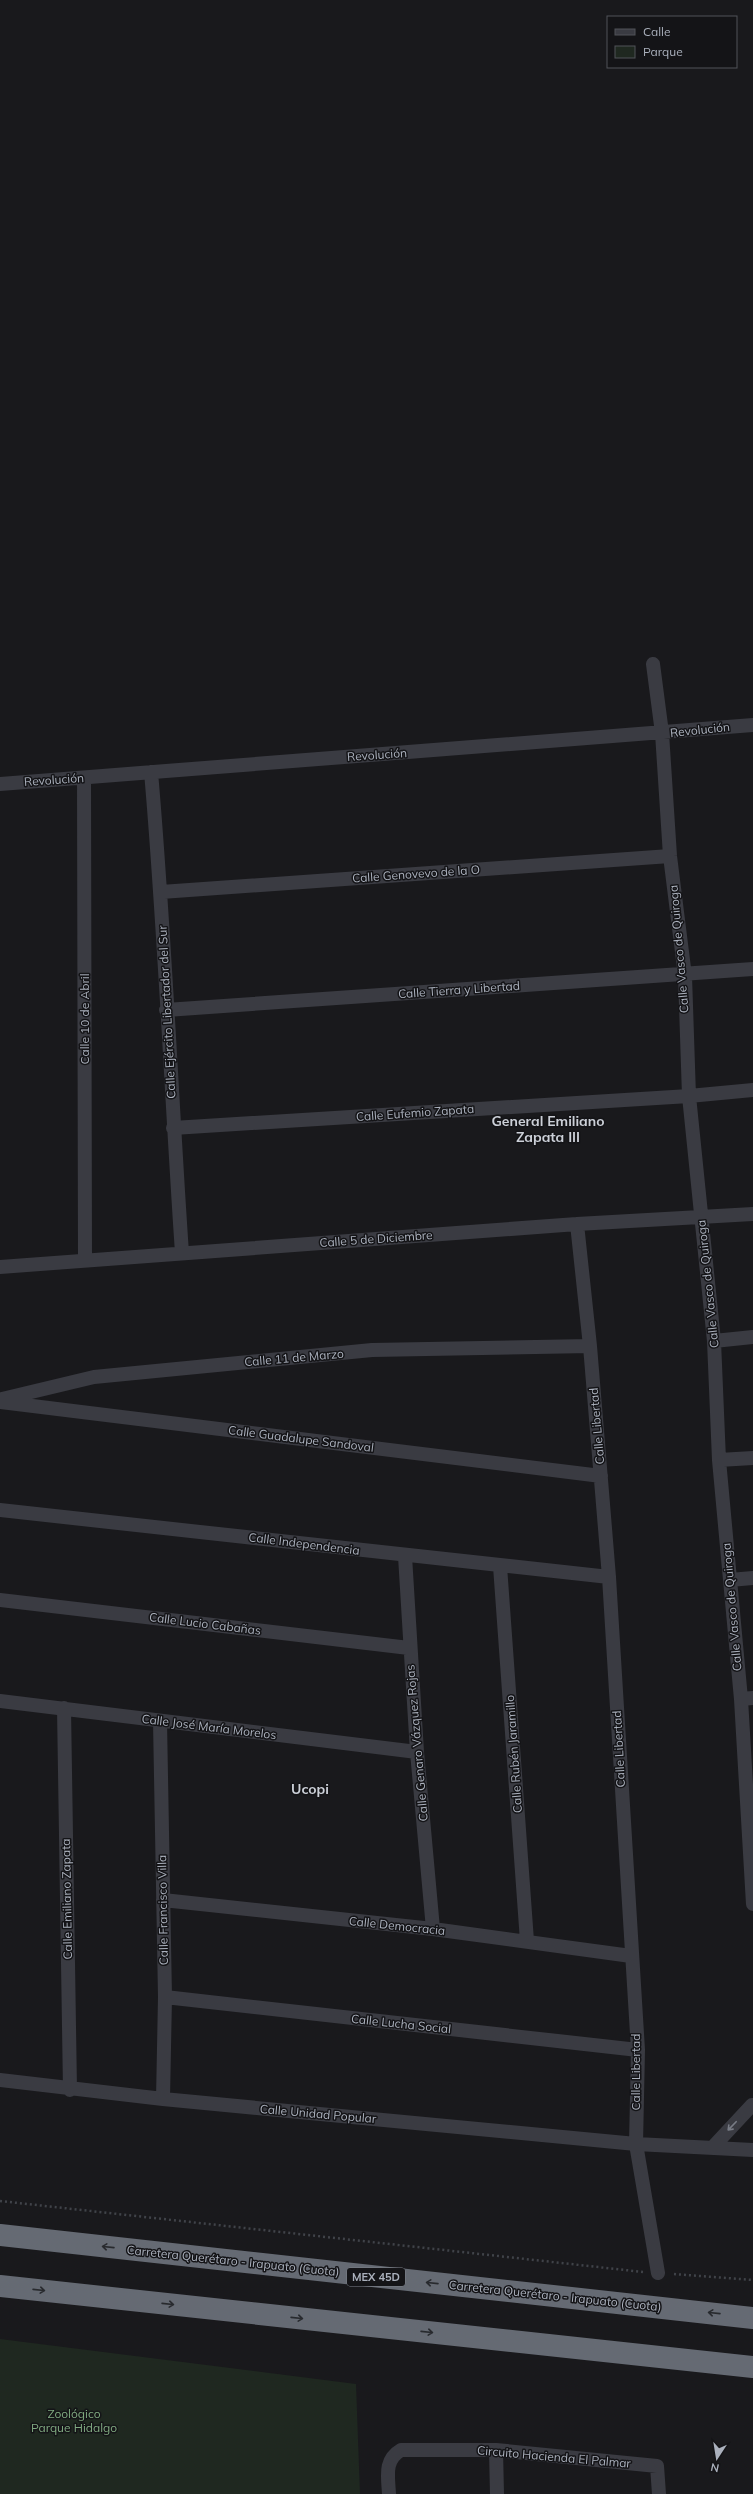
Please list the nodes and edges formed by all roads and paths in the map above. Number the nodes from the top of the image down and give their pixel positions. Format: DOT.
graph roads {
  1 [pos="653,664"];
  2 [pos="753,725"];
  3 [pos="662,734"];
  4 [pos="151,772"];
  5 [pos="84,778"];
  6 [pos="0,784"];
  7 [pos="670,856"];
  8 [pos="161,892"];
  9 [pos="753,969"];
  10 [pos="684,976"];
  11 [pos="166,1010"];
  12 [pos="753,1090"];
  13 [pos="689,1096"];
  14 [pos="173,1128"];
  15 [pos="753,1214"];
  16 [pos="701,1218"];
  17 [pos="576,1224"];
  18 [pos="182,1253"];
  19 [pos="86,1260"];
  20 [pos="0,1267"];
  21 [pos="753,1337"];
  22 [pos="714,1340"];
  23 [pos="590,1346"];
  24 [pos="0,1401"];
  25 [pos="753,1458"];
  26 [pos="719,1460"];
  27 [pos="601,1476"];
  28 [pos="0,1510"];
  29 [pos="405,1556"];
  30 [pos="500,1566"];
  31 [pos="609,1577"];
  32 [pos="753,1578"];
  33 [pos="730,1580"];
  34 [pos="0,1600"];
  35 [pos="409,1648"];
  36 [pos="747,1699"];
  37 [pos="0,1701"];
  38 [pos="64,1708"];
  39 [pos="160,1721"];
  40 [pos="417,1752"];
  41 [pos="750,1818"];
  42 [pos="163,1900"];
  43 [pos="753,1904"];
  44 [pos="433,1929"];
  45 [pos="527,1941"];
  46 [pos="631,1956"];
  47 [pos="165,1997"];
  48 [pos="638,2050"];
  49 [pos="0,2080"];
  50 [pos="70,2090"];
  51 [pos="163,2099"];
  52 [pos="753,2103"];
  53 [pos="636,2144"];
  54 [pos="712,2148"];
  55 [pos="753,2150"];
  56 [pos="0,2201"];
  57 [pos="0,2235"];
  58 [pos="658,2273"];
  59 [pos="753,2280"];
  60 [pos="0,2286"];
  61 [pos="753,2318"];
  62 [pos="753,2367"];
  63 [pos="496,2450"];
  64 [pos="389,2494"];
  65 [pos="497,2494"];
  66 [pos="659,2494"];
  1 -- 3 [label="street, Calle Vasco de Quiroga"];
  2 -- 3 [label="street, Revolución"];
  3 -- 4 [label="street, Revolución"];
  3 -- 7 [label="street, Calle Vasco de Quiroga"];
  4 -- 5 [label="street, Revolución"];
  4 -- 8 [label="street, Calle Ejército Libertador del Sur"];
  5 -- 6 [label="street, Revolución"];
  5 -- 19 [label="street, Calle 10 de Abril"];
  7 -- 8 [label="street, Calle Genovevo de la O"];
  7 -- 10 [label="street, Calle Vasco de Quiroga"];
  8 -- 11 [label="street, Calle Ejército Libertador del Sur"];
  9 -- 10 [label="street, Calle Tierra y Libertad"];
  10 -- 11 [label="street, Calle Tierra y Libertad"];
  10 -- 13 [label="street, Calle Vasco de Quiroga"];
  11 -- 14 [label="street, Calle Ejército Libertador del Sur"];
  12 -- 13 [label="street, Calle Eufemio Zapata"];
  13 -- 14 [label="street, Calle Eufemio Zapata"];
  13 -- 16 [label="street, Calle Vasco de Quiroga"];
  14 -- 18 [label="street, Calle Ejército Libertador del Sur"];
  15 -- 16 [label="street, Calle 5 de Diciembre"];
  16 -- 17 [label="street, Calle 5 de Diciembre"];
  16 -- 22 [label="street, Calle Vasco de Quiroga"];
  17 -- 18 [label="street, Calle 5 de Diciembre"];
  17 -- 23 [label="street, Calle Libertad"];
  18 -- 19 [label="street, Calle 5 de Diciembre"];
  19 -- 20 [label="street, Calle 5 de Diciembre"];
  21 -- 22 [label="street"];
  22 -- 26 [label="street, Calle Vasco de Quiroga"];
  23 -- 24 [label="street, Calle 11 de Marzo"];
  23 -- 27 [label="street, Calle Libertad"];
  24 -- 27 [label="street, Calle Guadalupe Sandoval"];
  25 -- 26 [label="street"];
  26 -- 33 [label="street, Calle Vasco de Quiroga"];
  27 -- 31 [label="street, Calle Libertad"];
  28 -- 29 [label="street, Calle Independencia"];
  29 -- 30 [label="street, Calle Independencia"];
  29 -- 35 [label="street, Calle Genaro Vázquez Rojas"];
  30 -- 31 [label="street, Calle Independencia"];
  30 -- 45 [label="street, Calle Rubén Jaramillo"];
  31 -- 46 [label="street, Calle Libertad"];
  32 -- 33 [label="street"];
  33 -- 36 [label="street, Calle Vasco de Quiroga"];
  34 -- 35 [label="street, Calle Lucio Cabañas"];
  35 -- 40 [label="street, Calle Genaro Vázquez Rojas"];
  36 -- 41 [label="street, Calle Vasco de Quiroga"];
  37 -- 38 [label="street, Calle José María Morelos"];
  38 -- 39 [label="street, Calle José María Morelos"];
  38 -- 50 [label="street, Calle Emiliano Zapata"];
  39 -- 40 [label="street, Calle José María Morelos"];
  39 -- 42 [label="street, Calle Francisco Villa"];
  40 -- 44 [label="street, Calle Genaro Vázquez Rojas"];
  41 -- 43 [label="street, Calle Vasco de Quiroga"];
  42 -- 44 [label="street, Calle Democracia"];
  42 -- 47 [label="street, Calle Francisco Villa"];
  44 -- 45 [label="street, Calle Democracia"];
  45 -- 46 [label="street, Calle Democracia"];
  46 -- 48 [label="street, Calle Libertad"];
  47 -- 48 [label="street, Calle Lucha Social"];
  47 -- 51 [label="street, Calle Francisco Villa"];
  48 -- 53 [label="street, Calle Libertad"];
  49 -- 50 [label="street, Calle Unidad Popular"];
  50 -- 51 [label="street, Calle Unidad Popular"];
  51 -- 53 [label="street, Calle Unidad Popular"];
  52 -- 54 [label="street, one-way"];
  53 -- 54 [label="street, Calle Unidad Popular"];
  53 -- 58 [label="street, Calle Libertad"];
  54 -- 55 [label="street, Calle Unidad Popular"];
  56 -- 58 [label="path"];
  61 -- 57 [label="highway, Carretera Querétaro - Irapuato (Cuota) / MEX 45D, one-way"];
  58 -- 59 [label="path"];
  60 -- 62 [label="highway, one-way"];
  63 -- 64 [label="street, Circuito Hacienda El Palmar"];
  63 -- 65 [label="street"];
  63 -- 66 [label="street, Circuito Hacienda El Palmar"];
}
